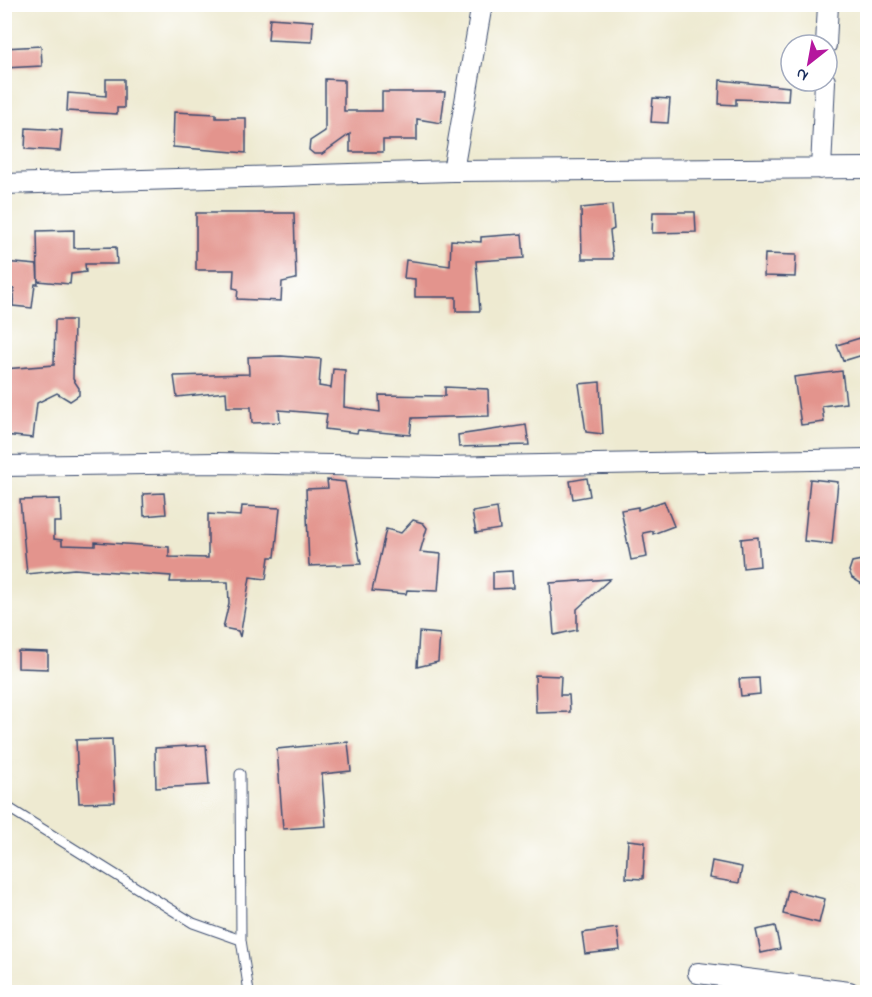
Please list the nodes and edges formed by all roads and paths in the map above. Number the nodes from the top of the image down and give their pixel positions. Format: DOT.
graph roads {
  1 [pos="482,4"];
  2 [pos="828,4"];
  3 [pos="827,33"];
  4 [pos="824,93"];
  5 [pos="867,168"];
  6 [pos="821,169"];
  7 [pos="453,171"];
  8 [pos="4,184"];
  9 [pos="867,459"];
  10 [pos="4,466"];
  11 [pos="240,774"];
  12 [pos="4,806"];
  13 [pos="241,940"];
  14 [pos="698,973"];
  15 [pos="249,993"];
  16 [pos="849,993"];
  1 -- 7 [label="street"];
  2 -- 3 [label="street"];
  4 -- 6 [label="street"];
  5 -- 6 [label="street"];
  6 -- 7 [label="street"];
  7 -- 8 [label="street"];
  9 -- 10 [label="street"];
  11 -- 13 [label="lane"];
  12 -- 13 [label="lane"];
  13 -- 15 [label="lane"];
  14 -- 16 [label="street"];
}
